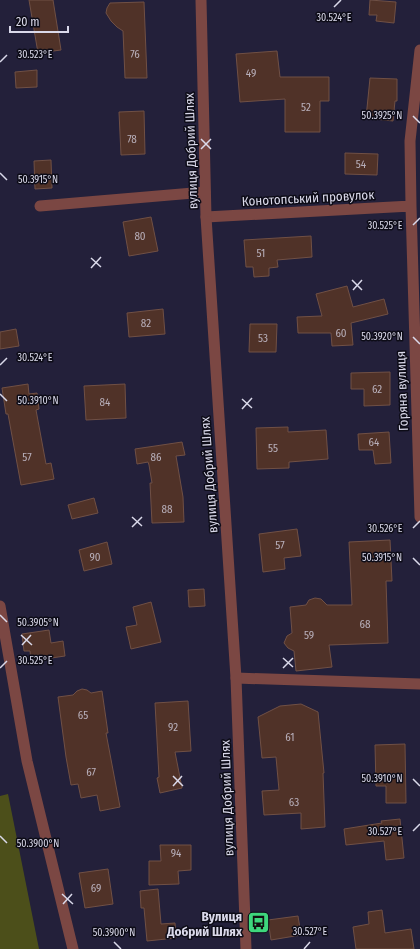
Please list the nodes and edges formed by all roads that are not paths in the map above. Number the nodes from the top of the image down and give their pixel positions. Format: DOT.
graph roads {
  1 [pos="201,0"];
  2 [pos="420,50"];
  3 [pos="205,192"];
  4 [pos="40,206"];
  5 [pos="411,206"];
  6 [pos="206,217"];
  7 [pos="420,517"];
  8 [pos="0,606"];
  9 [pos="236,678"];
  10 [pos="420,684"];
  11 [pos="73,949"];
  12 [pos="246,949"];
  1 -- 3 [label="street, вулиця Добрий Шлях"];
  2 -- 5 [label="street, Горяна вулиця"];
  3 -- 4 [label="street"];
  3 -- 6 [label="street, вулиця Добрий Шлях"];
  5 -- 6 [label="street, Конотопський провулок"];
  5 -- 7 [label="street, Горяна вулиця"];
  6 -- 9 [label="street, вулиця Добрий Шлях"];
  8 -- 11 [label="street"];
  9 -- 10 [label="street"];
  9 -- 12 [label="street, вулиця Добрий Шлях"];
}
